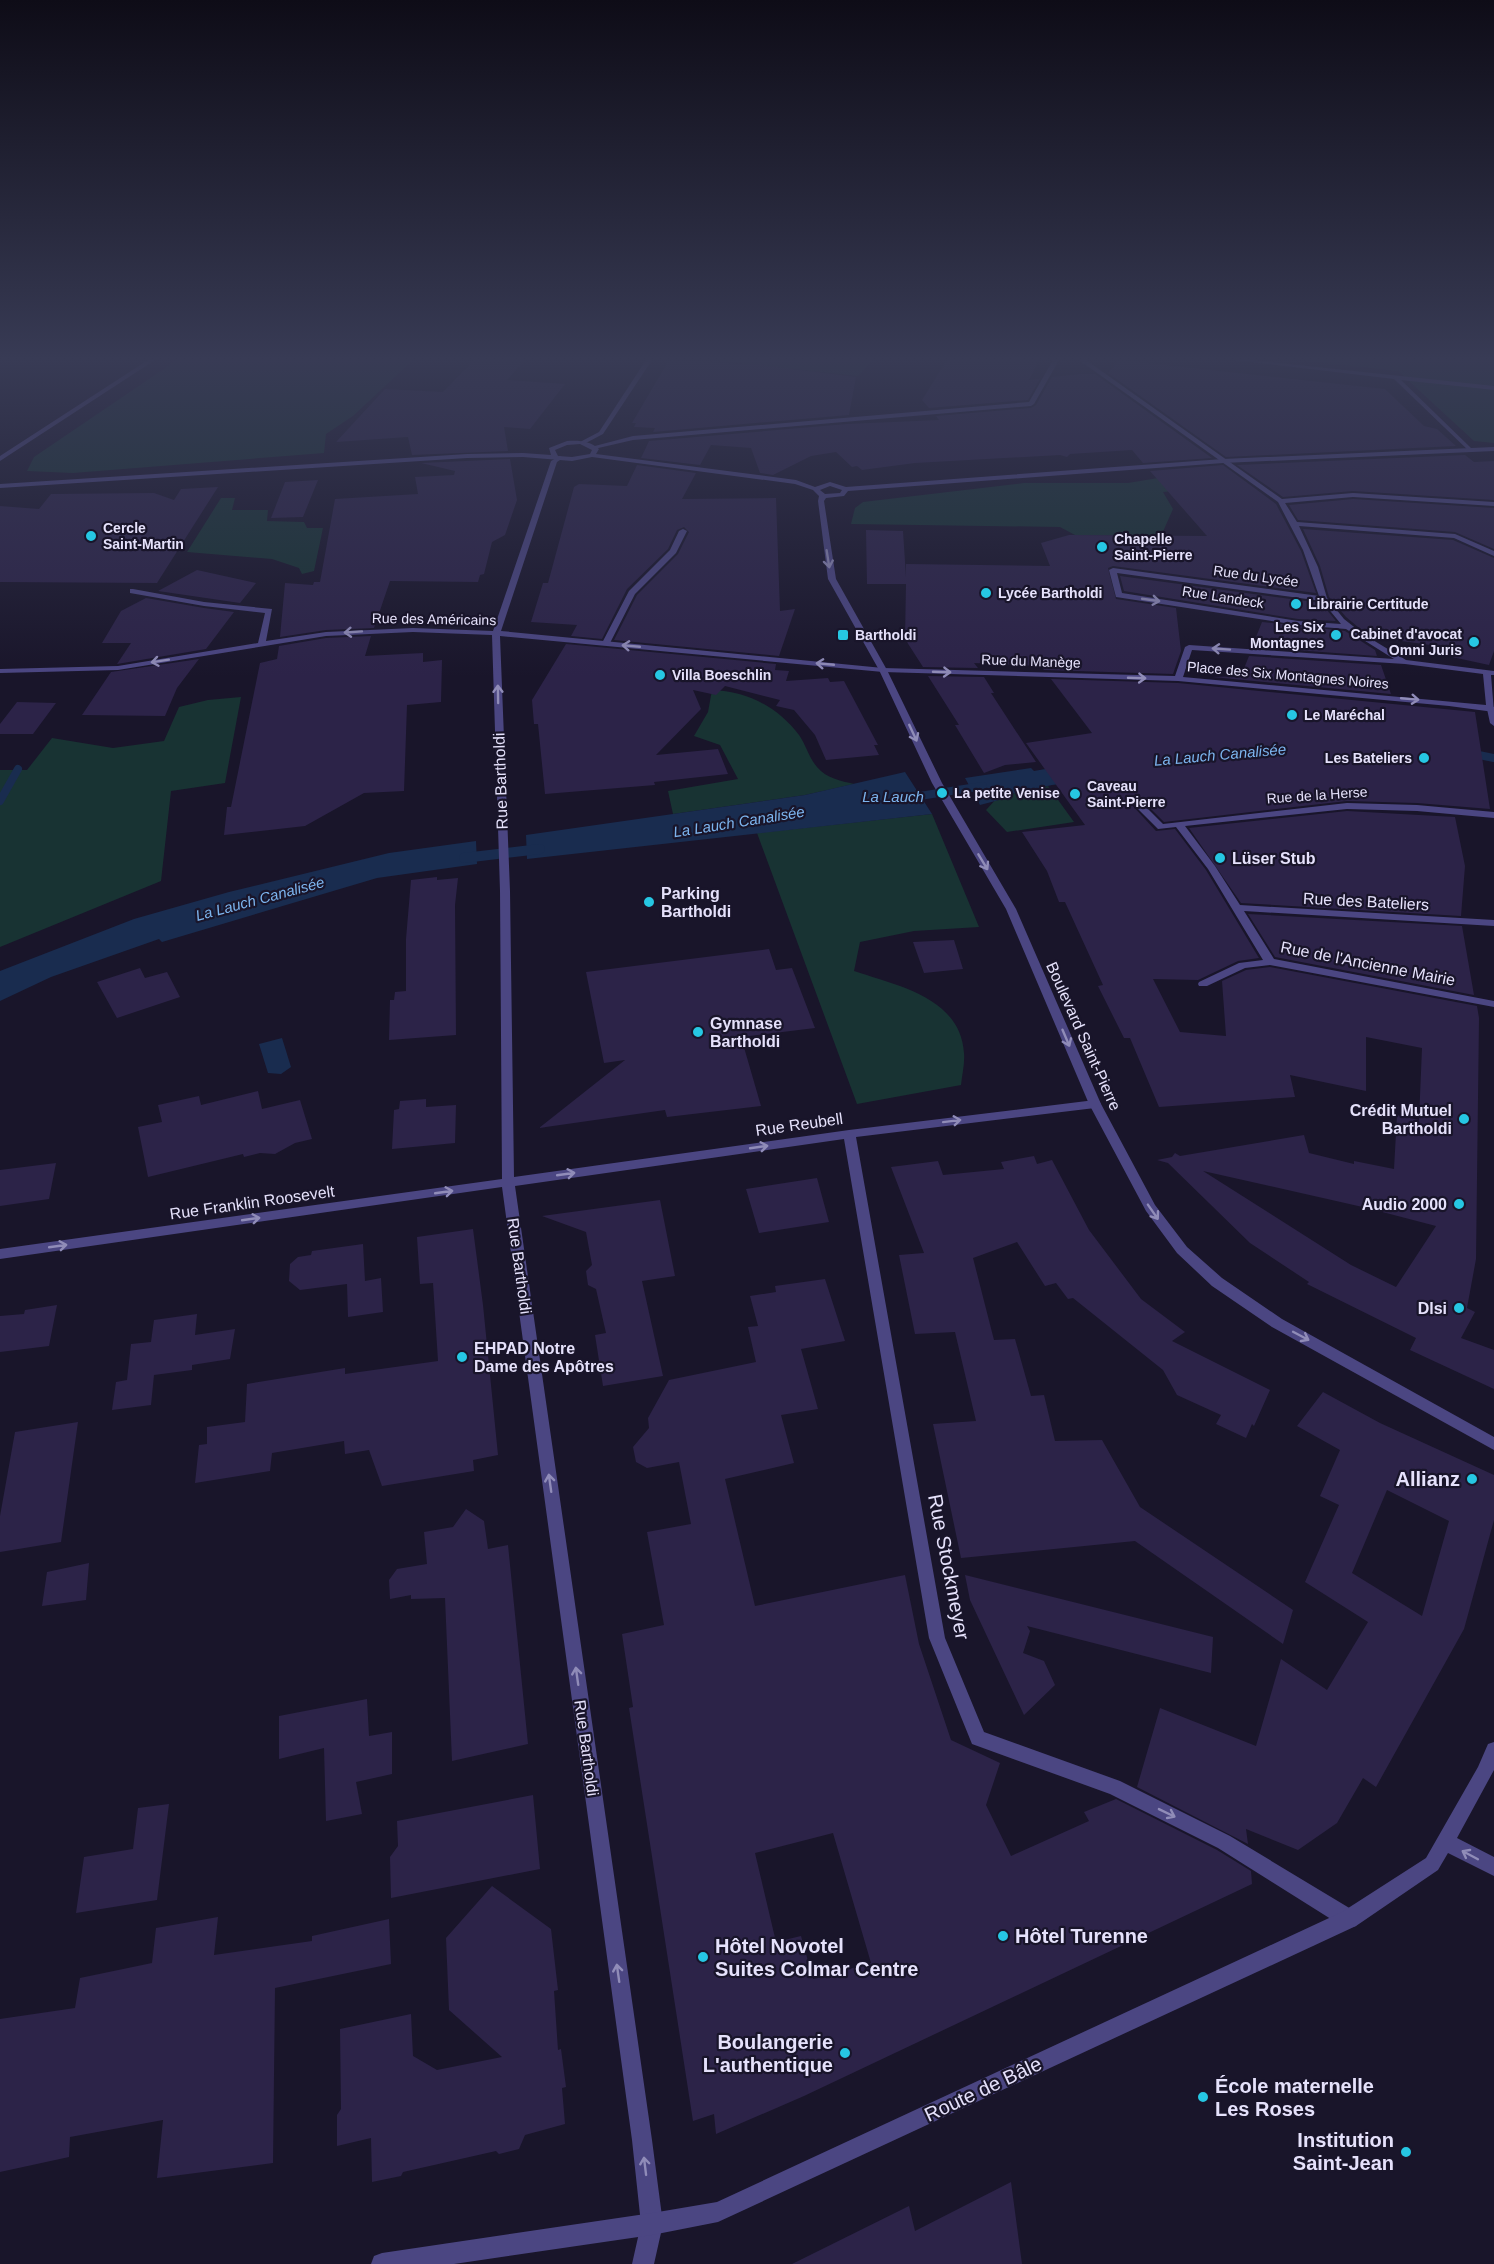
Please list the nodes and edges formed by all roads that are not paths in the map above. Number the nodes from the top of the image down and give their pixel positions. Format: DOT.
graph roads {
  1 [pos="317,466"];
  2 [pos="552,466"];
  3 [pos="689,466"];
  4 [pos="1144,466"];
  5 [pos="1231,466"];
  6 [pos="0,486"];
  7 [pos="815,489"];
  8 [pos="846,489"];
  9 [pos="823,496"];
  10 [pos="1281,501"];
  11 [pos="1494,504"];
  12 [pos="1295,524"];
  13 [pos="683,531"];
  14 [pos="1494,554"];
  15 [pos="1113,570"];
  16 [pos="133,591"];
  17 [pos="1324,599"];
  18 [pos="1349,627"];
  19 [pos="496,633"];
  20 [pos="606,644"];
  21 [pos="261,645"];
  22 [pos="1405,662"];
  23 [pos="883,670"];
  24 [pos="0,671"];
  25 [pos="1491,673"];
  26 [pos="1178,679"];
  27 [pos="1492,709"];
  28 [pos="1494,723"];
  29 [pos="1136,802"];
  30 [pos="1494,815"];
  31 [pos="1178,824"];
  32 [pos="1237,908"];
  33 [pos="1494,923"];
  34 [pos="1270,962"];
  35 [pos="1203,984"];
  36 [pos="1494,1004"];
  37 [pos="1095,1104"];
  38 [pos="849,1134"];
  39 [pos="508,1183"];
  40 [pos="0,1254"];
  41 [pos="1494,1443"];
  42 [pos="1494,1750"];
  43 [pos="1446,1842"];
  44 [pos="1494,1867"];
  45 [pos="1349,1919"];
  46 [pos="652,2224"];
  47 [pos="382,2264"];
  48 [pos="643,2264"];
  1 -- 6 [label="street"];
  2 -- 19 [label="street, Rue Bartholdi"];
  3 -- 7 [label="street"];
  4 -- 8 [label="street"];
  5 -- 10 [label="street"];
  7 -- 8 [label="street"];
  7 -- 9 [label="street"];
  8 -- 9 [label="street"];
  9 -- 23 [label="street, Boulevard Saint-Pierre, one-way"];
  10 -- 11 [label="street"];
  10 -- 12 [label="street"];
  12 -- 14 [label="street"];
  12 -- 17 [label="street"];
  13 -- 20 [label="street"];
  15 -- 17 [label="street, Rue du Lycée"];
  15 -- 18 [label="street, Rue Landeck, one-way"];
  16 -- 21 [label="street"];
  17 -- 18 [label="street"];
  18 -- 22 [label="street"];
  19 -- 20 [label="street, Rue des Américains"];
  19 -- 21 [label="street, Rue des Américains, one-way"];
  39 -- 19 [label="street, Rue Bartholdi, one-way"];
  23 -- 20 [label="street, Rue des Américains, one-way"];
  21 -- 24 [label="street, Rue des Américains, one-way"];
  22 -- 25 [label="street, Place des Six Montagnes Noires"];
  22 -- 26 [label="street, Place des Six Montagnes Noires, one-way"];
  23 -- 26 [label="street, Rue du Manège, one-way"];
  23 -- 37 [label="street, Boulevard Saint-Pierre, one-way"];
  25 -- 27 [label="street, Place des Six Montagnes Noires"];
  26 -- 27 [label="street, Place des Six Montagnes Noires, one-way"];
  27 -- 28 [label="street"];
  29 -- 31 [label="street, Rue de la Herse"];
  30 -- 31 [label="street, Rue de la Herse"];
  31 -- 32 [label="street"];
  32 -- 33 [label="street, Rue des Bateliers"];
  32 -- 34 [label="street"];
  34 -- 35 [label="street, Rue de l'Ancienne Mairie"];
  34 -- 36 [label="street, Rue de l'Ancienne Mairie"];
  38 -- 37 [label="street, Rue Reubell, one-way"];
  37 -- 41 [label="street, Boulevard Saint-Pierre, one-way"];
  39 -- 38 [label="street, Rue Reubell, one-way"];
  38 -- 45 [label="street, Rue Stockmeyer, one-way"];
  40 -- 39 [label="street, Rue Franklin Roosevelt, one-way"];
  46 -- 39 [label="street, Rue Bartholdi, one-way"];
  42 -- 43 [label="street, Route de Bâle"];
  44 -- 43 [label="street, one-way"];
  43 -- 45 [label="street, Route de Bâle"];
  45 -- 46 [label="street, Route de Bâle"];
  46 -- 47 [label="street, Route de Bâle"];
  46 -- 48 [label="street"];
}
